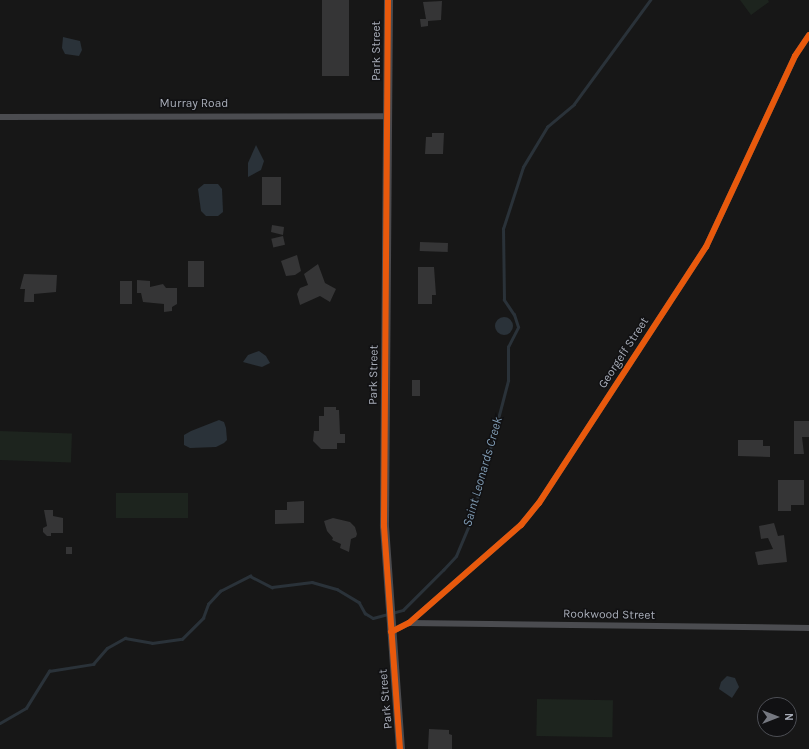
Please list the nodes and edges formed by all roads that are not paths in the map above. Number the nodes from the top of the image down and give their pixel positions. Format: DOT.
graph roads {
  1 [pos="388,0"];
  2 [pos="809,35"];
  3 [pos="388,116"];
  4 [pos="0,117"];
  5 [pos="409,623"];
  6 [pos="809,628"];
  7 [pos="391,632"];
  8 [pos="400,749"];
  1 -- 3 [label="street, Park Street"];
  2 -- 5 [label="street, Georgeff Street"];
  3 -- 4 [label="street, Murray Road"];
  3 -- 7 [label="street, Park Street"];
  5 -- 6 [label="street, Rookwood Street"];
  5 -- 7 [label="street, Georgeff Street"];
  7 -- 8 [label="street, Park Street"];
}
